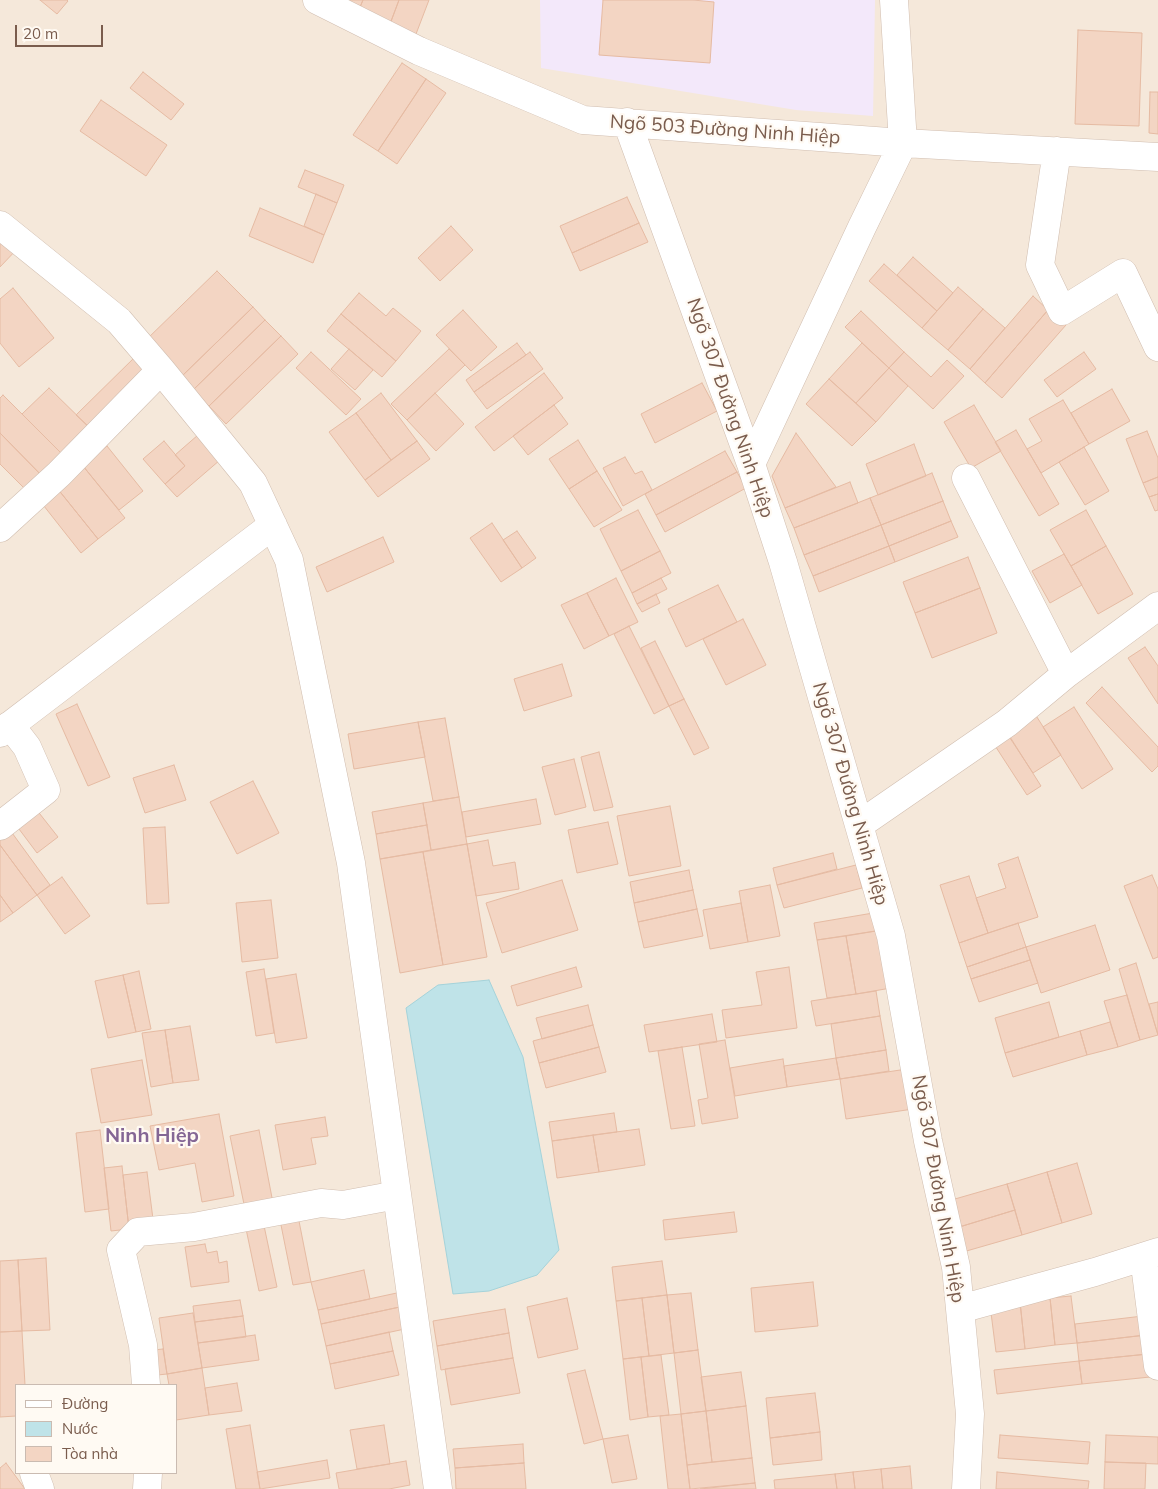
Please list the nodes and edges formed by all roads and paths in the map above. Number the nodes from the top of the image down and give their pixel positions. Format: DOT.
graph roads {
  1 [pos="317,0"];
  2 [pos="894,0"];
  3 [pos="628,122"];
  4 [pos="903,143"];
  5 [pos="1057,151"];
  6 [pos="1158,157"];
  7 [pos="0,225"];
  8 [pos="1158,347"];
  9 [pos="162,370"];
  10 [pos="751,464"];
  11 [pos="966,478"];
  12 [pos="272,524"];
  13 [pos="0,528"];
  14 [pos="1158,606"];
  15 [pos="1066,674"];
  16 [pos="5,729"];
  17 [pos="0,826"];
  18 [pos="859,826"];
  19 [pos="397,1195"];
  20 [pos="1151,1254"];
  21 [pos="960,1309"];
  22 [pos="1158,1366"];
  23 [pos="146,1384"];
  24 [pos="34,1474"];
  25 [pos="148,1474"];
  26 [pos="40,1489"];
  27 [pos="147,1489"];
  28 [pos="438,1489"];
  29 [pos="966,1489"];
  1 -- 3 [label="street, Ngõ 503 Đường Ninh Hiệp"];
  2 -- 4 [label="street"];
  3 -- 4 [label="street, Ngõ 503 Đường Ninh Hiệp"];
  3 -- 10 [label="street, Ngõ 307 Đường Ninh Hiệp"];
  4 -- 5 [label="street, Ngõ 503 Đường Ninh Hiệp"];
  4 -- 10 [label="street"];
  5 -- 6 [label="street, Ngõ 503 Đường Ninh Hiệp"];
  5 -- 8 [label="street"];
  7 -- 9 [label="street"];
  9 -- 12 [label="street"];
  9 -- 13 [label="street"];
  10 -- 18 [label="street, Ngõ 307 Đường Ninh Hiệp"];
  11 -- 15 [label="street"];
  12 -- 16 [label="street"];
  12 -- 19 [label="street"];
  14 -- 15 [label="street"];
  15 -- 18 [label="street"];
  16 -- 17 [label="street"];
  18 -- 21 [label="street, Ngõ 307 Đường Ninh Hiệp"];
  19 -- 23 [label="street"];
  19 -- 28 [label="street"];
  20 -- 21 [label="street"];
  20 -- 22 [label="street"];
  21 -- 29 [label="street, Ngõ 307 Đường Ninh Hiệp"];
  24 -- 26 [label="street"];
  25 -- 27 [label="street"];
}
